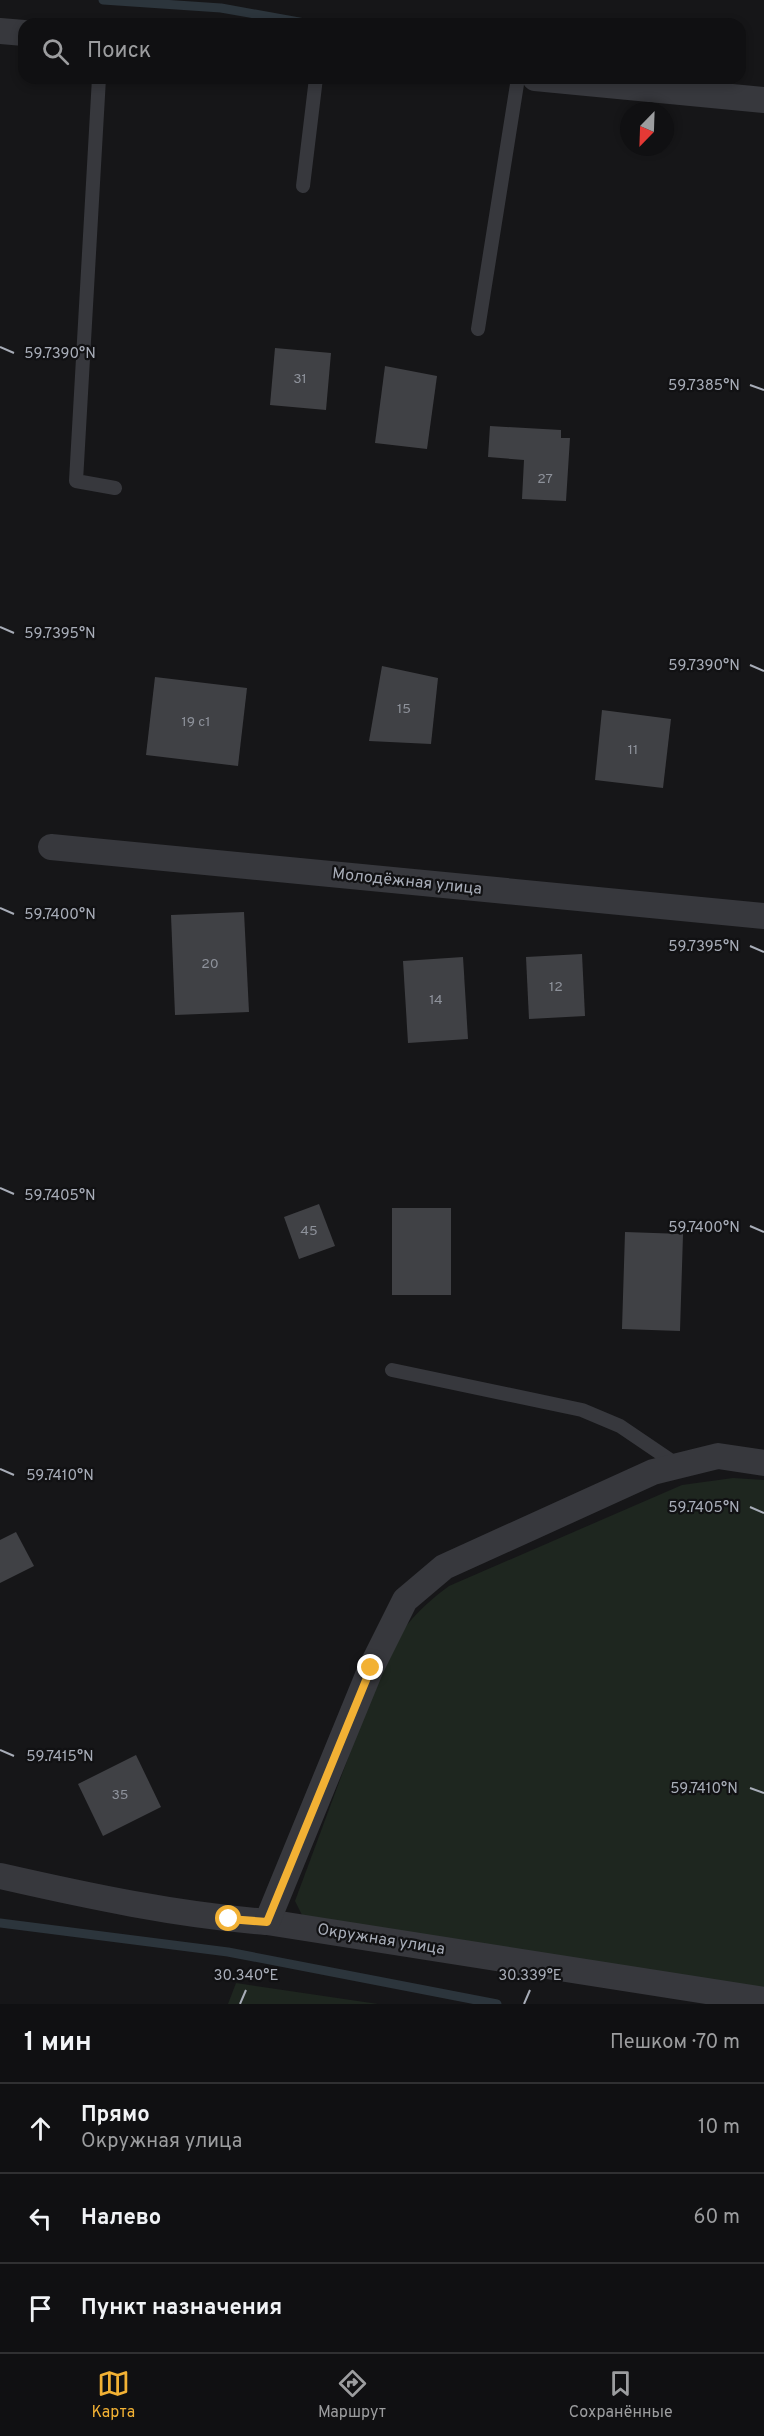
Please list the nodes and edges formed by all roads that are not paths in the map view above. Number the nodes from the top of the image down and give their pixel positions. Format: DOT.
graph roads {
  1 [pos="0,31"];
  2 [pos="18,32"];
  3 [pos="99,84"];
  4 [pos="315,84"];
  5 [pos="517,84"];
  6 [pos="597,84"];
  7 [pos="764,100"];
  8 [pos="303,186"];
  9 [pos="478,329"];
  10 [pos="115,488"];
  11 [pos="51,847"];
  12 [pos="764,916"];
  13 [pos="392,1370"];
  14 [pos="764,1463"];
  15 [pos="680,1466"];
  16 [pos="0,1876"];
  17 [pos="267,1922"];
  18 [pos="764,2000"];
  1 -- 2 [label="street"];
  3 -- 10 [label="lane"];
  4 -- 8 [label="lane"];
  5 -- 9 [label="lane"];
  6 -- 7 [label="street"];
  11 -- 12 [label="street, Молодёжная улица"];
  13 -- 15 [label="lane"];
  14 -- 15 [label="street"];
  15 -- 17 [label="street"];
  16 -- 17 [label="street, Окружная улица"];
  17 -- 18 [label="street, Окружная улица"];
}
